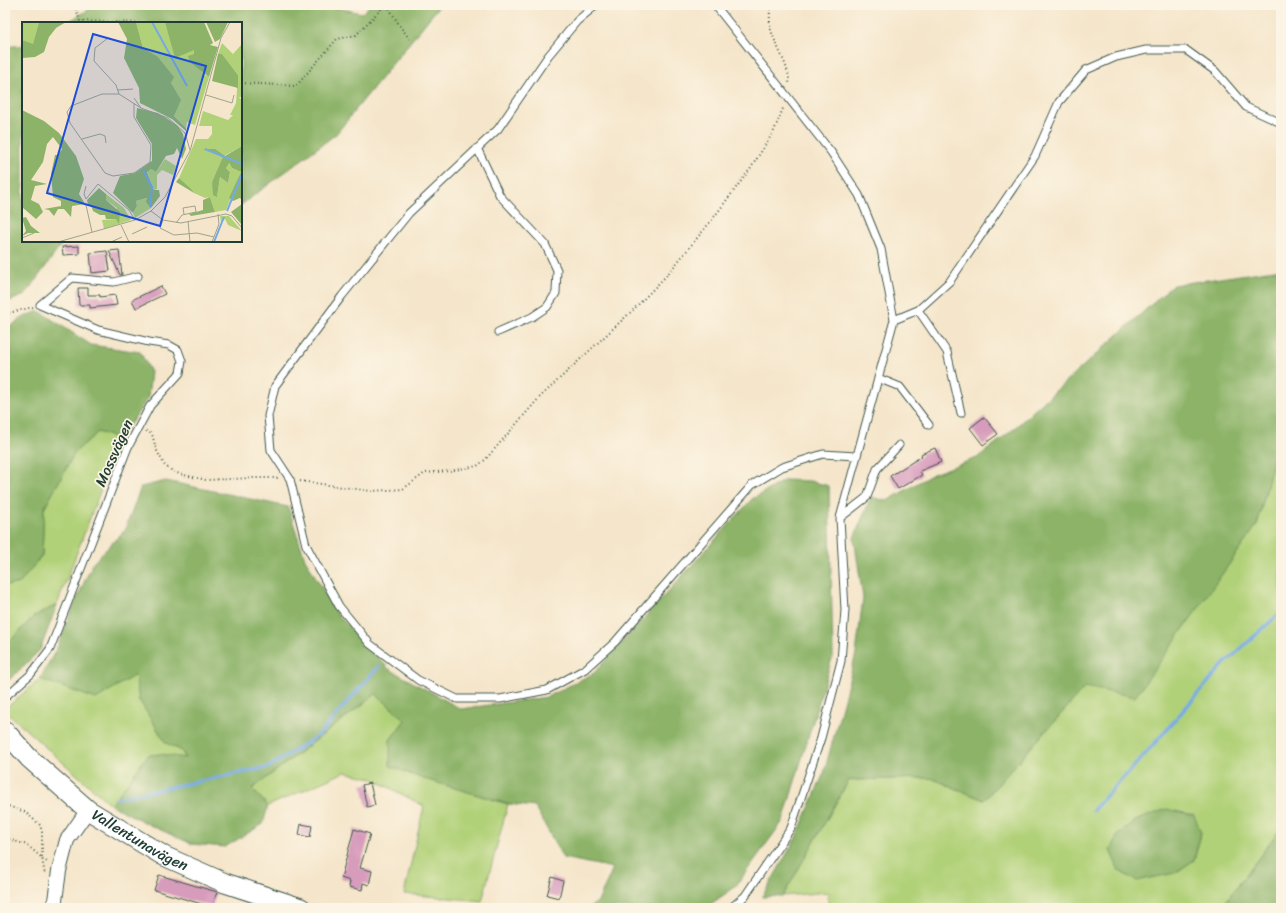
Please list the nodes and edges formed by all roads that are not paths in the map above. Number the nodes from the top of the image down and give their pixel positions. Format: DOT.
graph roads {
  1 [pos="596,5"];
  2 [pos="715,5"];
  3 [pos="1281,123"];
  4 [pos="477,148"];
  5 [pos="138,276"];
  6 [pos="918,310"];
  7 [pos="894,320"];
  8 [pos="498,332"];
  9 [pos="878,378"];
  10 [pos="961,413"];
  11 [pos="929,425"];
  12 [pos="899,445"];
  13 [pos="856,456"];
  14 [pos="840,518"];
  15 [pos="5,697"];
  16 [pos="5,731"];
  17 [pos="88,810"];
  18 [pos="260,902"];
  19 [pos="54,908"];
  20 [pos="301,908"];
  21 [pos="731,908"];
  1 -- 4 [label="lane"];
  2 -- 7 [label="lane"];
  3 -- 6 [label="lane"];
  4 -- 8 [label="lane"];
  4 -- 13 [label="lane"];
  5 -- 15 [label="lane, Mossvägen"];
  6 -- 7 [label="lane"];
  6 -- 10 [label="lane"];
  7 -- 9 [label="lane"];
  9 -- 11 [label="lane"];
  9 -- 13 [label="lane"];
  12 -- 14 [label="lane"];
  13 -- 14 [label="lane"];
  14 -- 21 [label="lane"];
  16 -- 17 [label="main road, Vallentunavägen"];
  17 -- 18 [label="main road, Vallentunavägen"];
  17 -- 19 [label="street"];
  18 -- 20 [label="main road, Vallentunavägen"];
}
